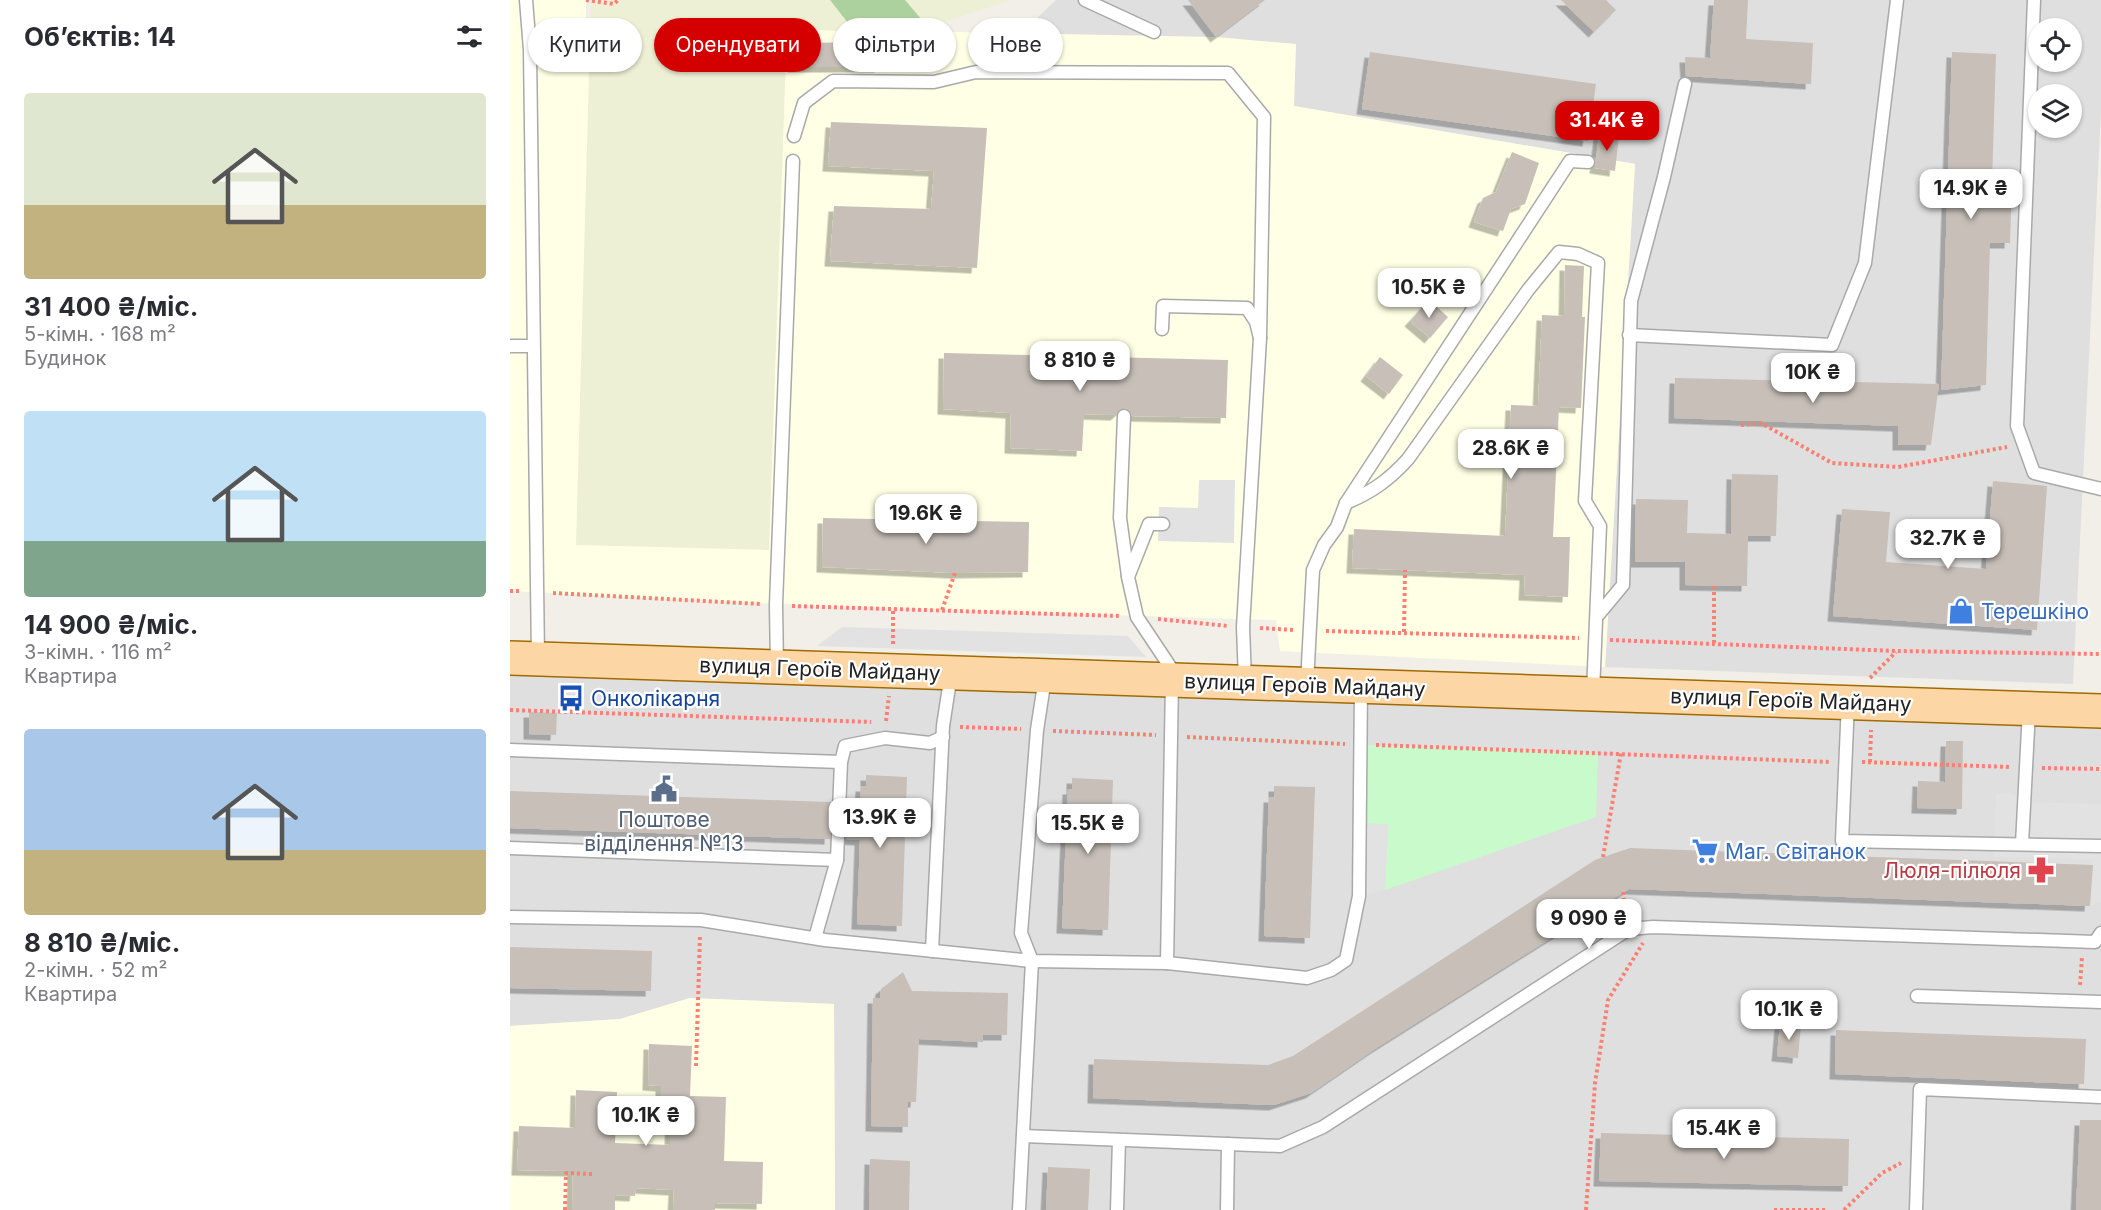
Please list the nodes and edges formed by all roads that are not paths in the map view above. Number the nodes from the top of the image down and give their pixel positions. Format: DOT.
graph roads {
  1 [pos="526,0"];
  2 [pos="1085,0"];
  3 [pos="1897,0"];
  4 [pos="2034,0"];
  5 [pos="1154,32"];
  6 [pos="1685,84"];
  7 [pos="794,136"];
  8 [pos="793,161"];
  9 [pos="1588,162"];
  10 [pos="1162,329"];
  11 [pos="1629,335"];
  12 [pos="1260,338"];
  13 [pos="510,346"];
  14 [pos="533,346"];
  15 [pos="1124,416"];
  16 [pos="2101,489"];
  17 [pos="1346,502"];
  18 [pos="1163,525"];
  19 [pos="1128,577"];
  20 [pos="1598,615"];
  21 [pos="524,658"];
  22 [pos="777,668"];
  23 [pos="952,673"];
  24 [pos="1045,676"];
  25 [pos="1176,681"];
  26 [pos="1245,682"];
  27 [pos="1307,684"];
  28 [pos="1361,686"];
  29 [pos="1593,693"];
  30 [pos="1848,702"];
  31 [pos="2029,708"];
  32 [pos="2101,711"];
  33 [pos="943,731"];
  34 [pos="510,750"];
  35 [pos="842,762"];
  36 [pos="2022,844"];
  37 [pos="2101,846"];
  38 [pos="510,848"];
  39 [pos="837,860"];
  40 [pos="510,917"];
  41 [pos="2101,933"];
  42 [pos="815,938"];
  43 [pos="932,951"];
  44 [pos="1032,962"];
  45 [pos="1167,963"];
  46 [pos="1917,996"];
  47 [pos="2101,1002"];
  48 [pos="2101,1097"];
  49 [pos="1023,1136"];
  50 [pos="1119,1140"];
  51 [pos="1228,1144"];
  52 [pos="1019,1210"];
  53 [pos="1117,1210"];
  54 [pos="1227,1210"];
  55 [pos="1916,1210"];
  1 -- 14 [label="lane"];
  2 -- 5 [label="lane"];
  3 -- 11 [label="lane"];
  4 -- 16 [label="lane"];
  6 -- 11 [label="lane"];
  7 -- 12 [label="lane"];
  8 -- 22 [label="lane"];
  9 -- 17 [label="lane"];
  10 -- 12 [label="lane"];
  11 -- 20 [label="lane"];
  12 -- 26 [label="lane"];
  13 -- 14 [label="lane"];
  14 -- 21 [label="lane"];
  15 -- 19 [label="lane"];
  17 -- 20 [label="lane"];
  17 -- 27 [label="lane"];
  18 -- 19 [label="lane"];
  19 -- 25 [label="lane"];
  20 -- 29 [label="lane"];
  21 -- 22 [label="main road, вулиця Героїв Майдану"];
  22 -- 23 [label="main road, вулиця Героїв Майдану"];
  23 -- 24 [label="main road, вулиця Героїв Майдану"];
  23 -- 33 [label="lane"];
  24 -- 25 [label="main road, вулиця Героїв Майдану"];
  24 -- 44 [label="lane"];
  25 -- 26 [label="main road, вулиця Героїв Майдану"];
  25 -- 45 [label="lane"];
  26 -- 27 [label="main road, вулиця Героїв Майдану"];
  27 -- 28 [label="main road, вулиця Героїв Майдану"];
  28 -- 29 [label="main road, вулиця Героїв Майдану"];
  28 -- 45 [label="lane"];
  29 -- 30 [label="main road, вулиця Героїв Майдану"];
  30 -- 31 [label="main road, вулиця Героїв Майдану"];
  30 -- 36 [label="lane"];
  31 -- 32 [label="main road, вулиця Героїв Майдану"];
  31 -- 36 [label="lane"];
  33 -- 35 [label="lane"];
  33 -- 43 [label="lane"];
  34 -- 35 [label="lane"];
  35 -- 39 [label="lane"];
  36 -- 37 [label="lane"];
  38 -- 39 [label="lane"];
  39 -- 42 [label="lane"];
  40 -- 42 [label="lane"];
  41 -- 51 [label="lane"];
  42 -- 43 [label="lane"];
  43 -- 44 [label="lane"];
  44 -- 45 [label="lane"];
  44 -- 49 [label="lane"];
  46 -- 47 [label="lane"];
  48 -- 55 [label="lane"];
  49 -- 50 [label="lane"];
  49 -- 52 [label="lane"];
  50 -- 51 [label="lane"];
  50 -- 53 [label="lane"];
  51 -- 54 [label="lane"];
}
